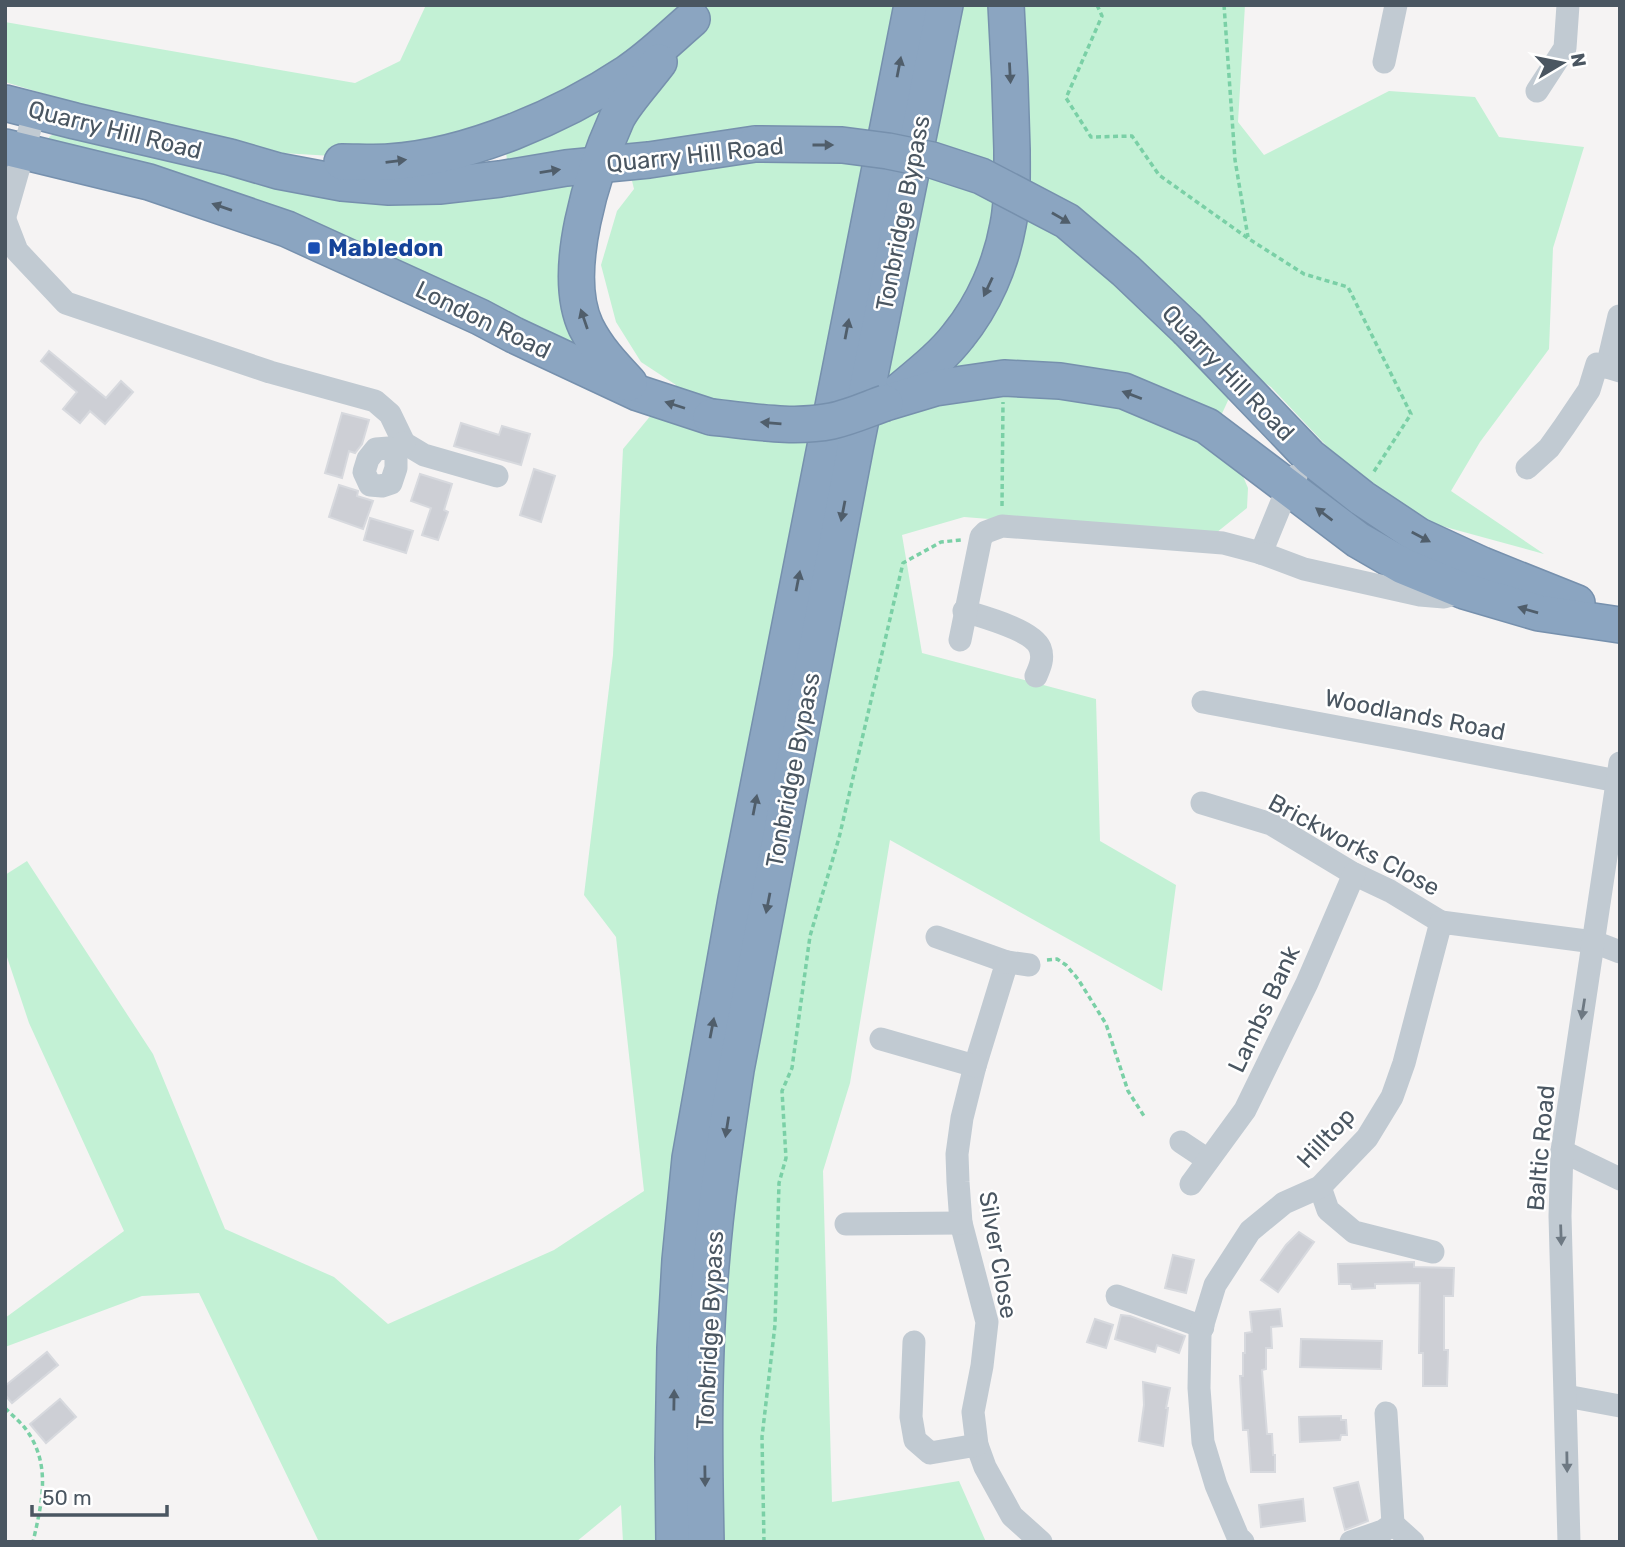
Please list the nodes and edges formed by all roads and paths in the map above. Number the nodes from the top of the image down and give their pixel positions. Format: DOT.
graph roads {
  1 [pos="912,5"];
  2 [pos="945,5"];
  3 [pos="1006,5"];
  4 [pos="1097,5"];
  5 [pos="1224,5"];
  6 [pos="1396,5"];
  7 [pos="1568,5"];
  8 [pos="698,12"];
  9 [pos="1384,62"];
  10 [pos="1537,91"];
  11 [pos="20,107"];
  12 [pos="14,149"];
  13 [pos="230,157"];
  14 [pos="649,160"];
  15 [pos="599,165"];
  16 [pos="5,218"];
  17 [pos="1249,239"];
  18 [pos="576,263"];
  19 [pos="1619,316"];
  20 [pos="1613,369"];
  21 [pos="932,377"];
  22 [pos="1004,378"];
  23 [pos="638,393"];
  24 [pos="1310,457"];
  25 [pos="1527,468"];
  26 [pos="498,475"];
  27 [pos="1288,487"];
  28 [pos="1359,496"];
  29 [pos="1002,526"];
  30 [pos="981,537"];
  31 [pos="1261,553"];
  32 [pos="1464,591"];
  33 [pos="964,611"];
  34 [pos="1620,623"];
  35 [pos="960,640"];
  36 [pos="1036,676"];
  37 [pos="1203,702"];
  38 [pos="1618,772"];
  39 [pos="1202,803"];
  40 [pos="1354,874"];
  41 [pos="1441,922"];
  42 [pos="937,937"];
  43 [pos="1594,942"];
  44 [pos="1620,952"];
  45 [pos="1018,963"];
  46 [pos="881,1040"];
  47 [pos="975,1066"];
  48 [pos="1144,1116"];
  49 [pos="1181,1142"];
  50 [pos="1562,1151"];
  51 [pos="1208,1160"];
  52 [pos="1620,1179"];
  53 [pos="1191,1184"];
  54 [pos="1320,1187"];
  55 [pos="961,1223"];
  56 [pos="846,1224"];
  57 [pos="1433,1252"];
  58 [pos="1116,1296"];
  59 [pos="1203,1327"];
  60 [pos="914,1342"];
  61 [pos="1566,1396"];
  62 [pos="1620,1406"];
  63 [pos="5,1408"];
  64 [pos="1386,1413"];
  65 [pos="977,1445"];
  66 [pos="1393,1524"];
  67 [pos="1237,1540"];
  68 [pos="33,1542"];
  69 [pos="674,1542"];
  70 [pos="706,1542"];
  71 [pos="764,1542"];
  72 [pos="1041,1542"];
  73 [pos="1351,1542"];
  74 [pos="1413,1542"];
  75 [pos="1569,1542"];
  69 -- 1 [label="highway, Tonbridge Bypass, one-way"];
  2 -- 70 [label="highway, Tonbridge Bypass, one-way"];
  3 -- 21 [label="highway, one-way"];
  4 -- 17 [label="path"];
  5 -- 17 [label="path"];
  6 -- 9 [label="street"];
  7 -- 10 [label="street"];
  13 -- 8 [label="highway, one-way"];
  8 -- 15 [label="highway"];
  11 -- 12 [label="street"];
  11 -- 13 [label="highway, Quarry Hill Road"];
  12 -- 16 [label="street"];
  23 -- 12 [label="highway, London Road, one-way"];
  13 -- 15 [label="highway, Quarry Hill Road, one-way"];
  14 -- 15 [label="highway, Quarry Hill Road"];
  14 -- 18 [label="highway"];
  14 -- 24 [label="highway, Quarry Hill Road, one-way, bridge"];
  15 -- 18 [label="highway"];
  16 -- 26 [label="street"];
  17 -- 28 [label="path"];
  23 -- 18 [label="highway, one-way"];
  19 -- 20 [label="street"];
  20 -- 25 [label="street"];
  21 -- 22 [label="highway, Quarry Hill Road"];
  21 -- 23 [label="highway, London Road, one-way, bridge"];
  27 -- 22 [label="highway, Quarry Hill Road, one-way"];
  22 -- 29 [label="path"];
  24 -- 27 [label="street"];
  24 -- 28 [label="highway, Quarry Hill Road"];
  27 -- 31 [label="street"];
  32 -- 27 [label="highway, Quarry Hill Road, one-way"];
  28 -- 34 [label="highway, Quarry Hill Road, one-way"];
  29 -- 30 [label="street"];
  29 -- 31 [label="street, Quarry Hill Road"];
  30 -- 33 [label="street"];
  30 -- 71 [label="path"];
  31 -- 32 [label="street, Quarry Hill Road"];
  34 -- 32 [label="highway, Quarry Hill Road, one-way"];
  33 -- 35 [label="street"];
  33 -- 36 [label="street"];
  37 -- 38 [label="street, Woodlands Road"];
  38 -- 43 [label="street, Baltic Road"];
  39 -- 40 [label="street, Brickworks Close"];
  40 -- 41 [label="street, Brickworks Close"];
  40 -- 51 [label="street, Lambs Bank"];
  41 -- 43 [label="street"];
  41 -- 54 [label="street, Hilltop"];
  42 -- 45 [label="street"];
  43 -- 44 [label="street"];
  43 -- 50 [label="street, Baltic Road, one-way"];
  45 -- 47 [label="street, Silver Close"];
  45 -- 48 [label="path"];
  46 -- 47 [label="street"];
  47 -- 55 [label="street, Silver Close"];
  49 -- 51 [label="street"];
  50 -- 52 [label="street"];
  50 -- 61 [label="street, Baltic Road, one-way"];
  51 -- 53 [label="street, Lambs Bank"];
  54 -- 57 [label="street"];
  54 -- 59 [label="street, Hilltop"];
  55 -- 56 [label="street"];
  55 -- 65 [label="street, Silver Close"];
  58 -- 59 [label="street"];
  59 -- 67 [label="street, Hilltop"];
  60 -- 65 [label="street"];
  61 -- 62 [label="street"];
  61 -- 75 [label="street, Baltic Road, one-way"];
  63 -- 68 [label="path"];
  64 -- 66 [label="street"];
  65 -- 72 [label="street, Silver Close"];
  66 -- 73 [label="street"];
  66 -- 74 [label="street"];
}
